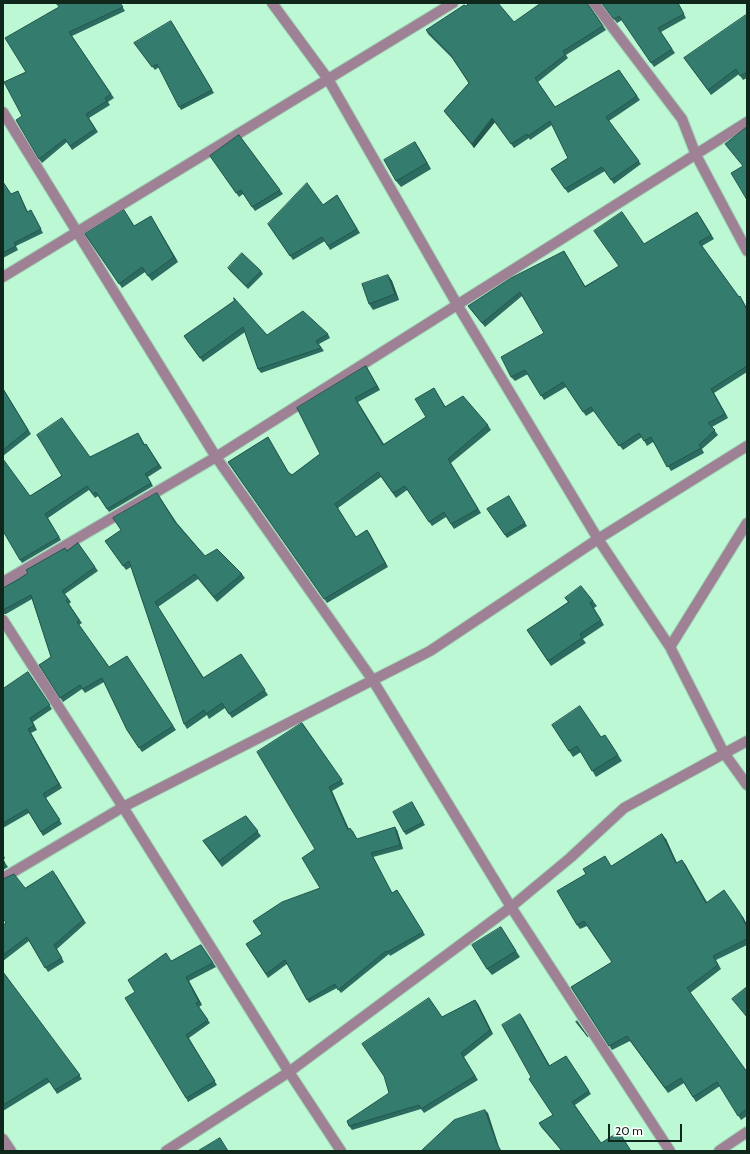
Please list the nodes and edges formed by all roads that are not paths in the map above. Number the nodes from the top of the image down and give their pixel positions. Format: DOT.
graph roads {
  1 [pos="272,3"];
  2 [pos="453,3"];
  3 [pos="594,3"];
  4 [pos="328,79"];
  5 [pos="3,112"];
  6 [pos="747,122"];
  7 [pos="696,155"];
  8 [pos="77,232"];
  9 [pos="747,251"];
  10 [pos="3,277"];
  11 [pos="458,306"];
  12 [pos="747,446"];
  13 [pos="216,457"];
  14 [pos="747,523"];
  15 [pos="598,539"];
  16 [pos="3,582"];
  17 [pos="3,620"];
  18 [pos="670,647"];
  19 [pos="372,679"];
  20 [pos="747,741"];
  21 [pos="724,753"];
  22 [pos="747,785"];
  23 [pos="123,807"];
  24 [pos="3,878"];
  25 [pos="511,907"];
  26 [pos="289,1072"];
  27 [pos="747,1132"];
  28 [pos="3,1139"];
  29 [pos="11,1151"];
  30 [pos="166,1151"];
  31 [pos="341,1151"];
  32 [pos="670,1151"];
  33 [pos="719,1151"];
  1 -- 4 [label="street"];
  2 -- 4 [label="street"];
  3 -- 7 [label="street"];
  4 -- 8 [label="street"];
  4 -- 11 [label="street"];
  5 -- 8 [label="street"];
  6 -- 7 [label="street"];
  7 -- 9 [label="street"];
  7 -- 11 [label="street"];
  8 -- 10 [label="street"];
  8 -- 13 [label="street"];
  11 -- 13 [label="street"];
  11 -- 15 [label="street"];
  12 -- 15 [label="street"];
  13 -- 16 [label="street"];
  13 -- 19 [label="street"];
  14 -- 18 [label="street"];
  15 -- 18 [label="street"];
  15 -- 19 [label="street"];
  17 -- 23 [label="street"];
  18 -- 21 [label="street"];
  19 -- 23 [label="street"];
  19 -- 25 [label="street"];
  20 -- 21 [label="street"];
  21 -- 22 [label="street"];
  21 -- 25 [label="street"];
  23 -- 24 [label="street"];
  23 -- 26 [label="street"];
  25 -- 26 [label="street"];
  25 -- 32 [label="street"];
  26 -- 30 [label="street"];
  26 -- 31 [label="street"];
  27 -- 33 [label="street"];
  28 -- 29 [label="street"];
}
